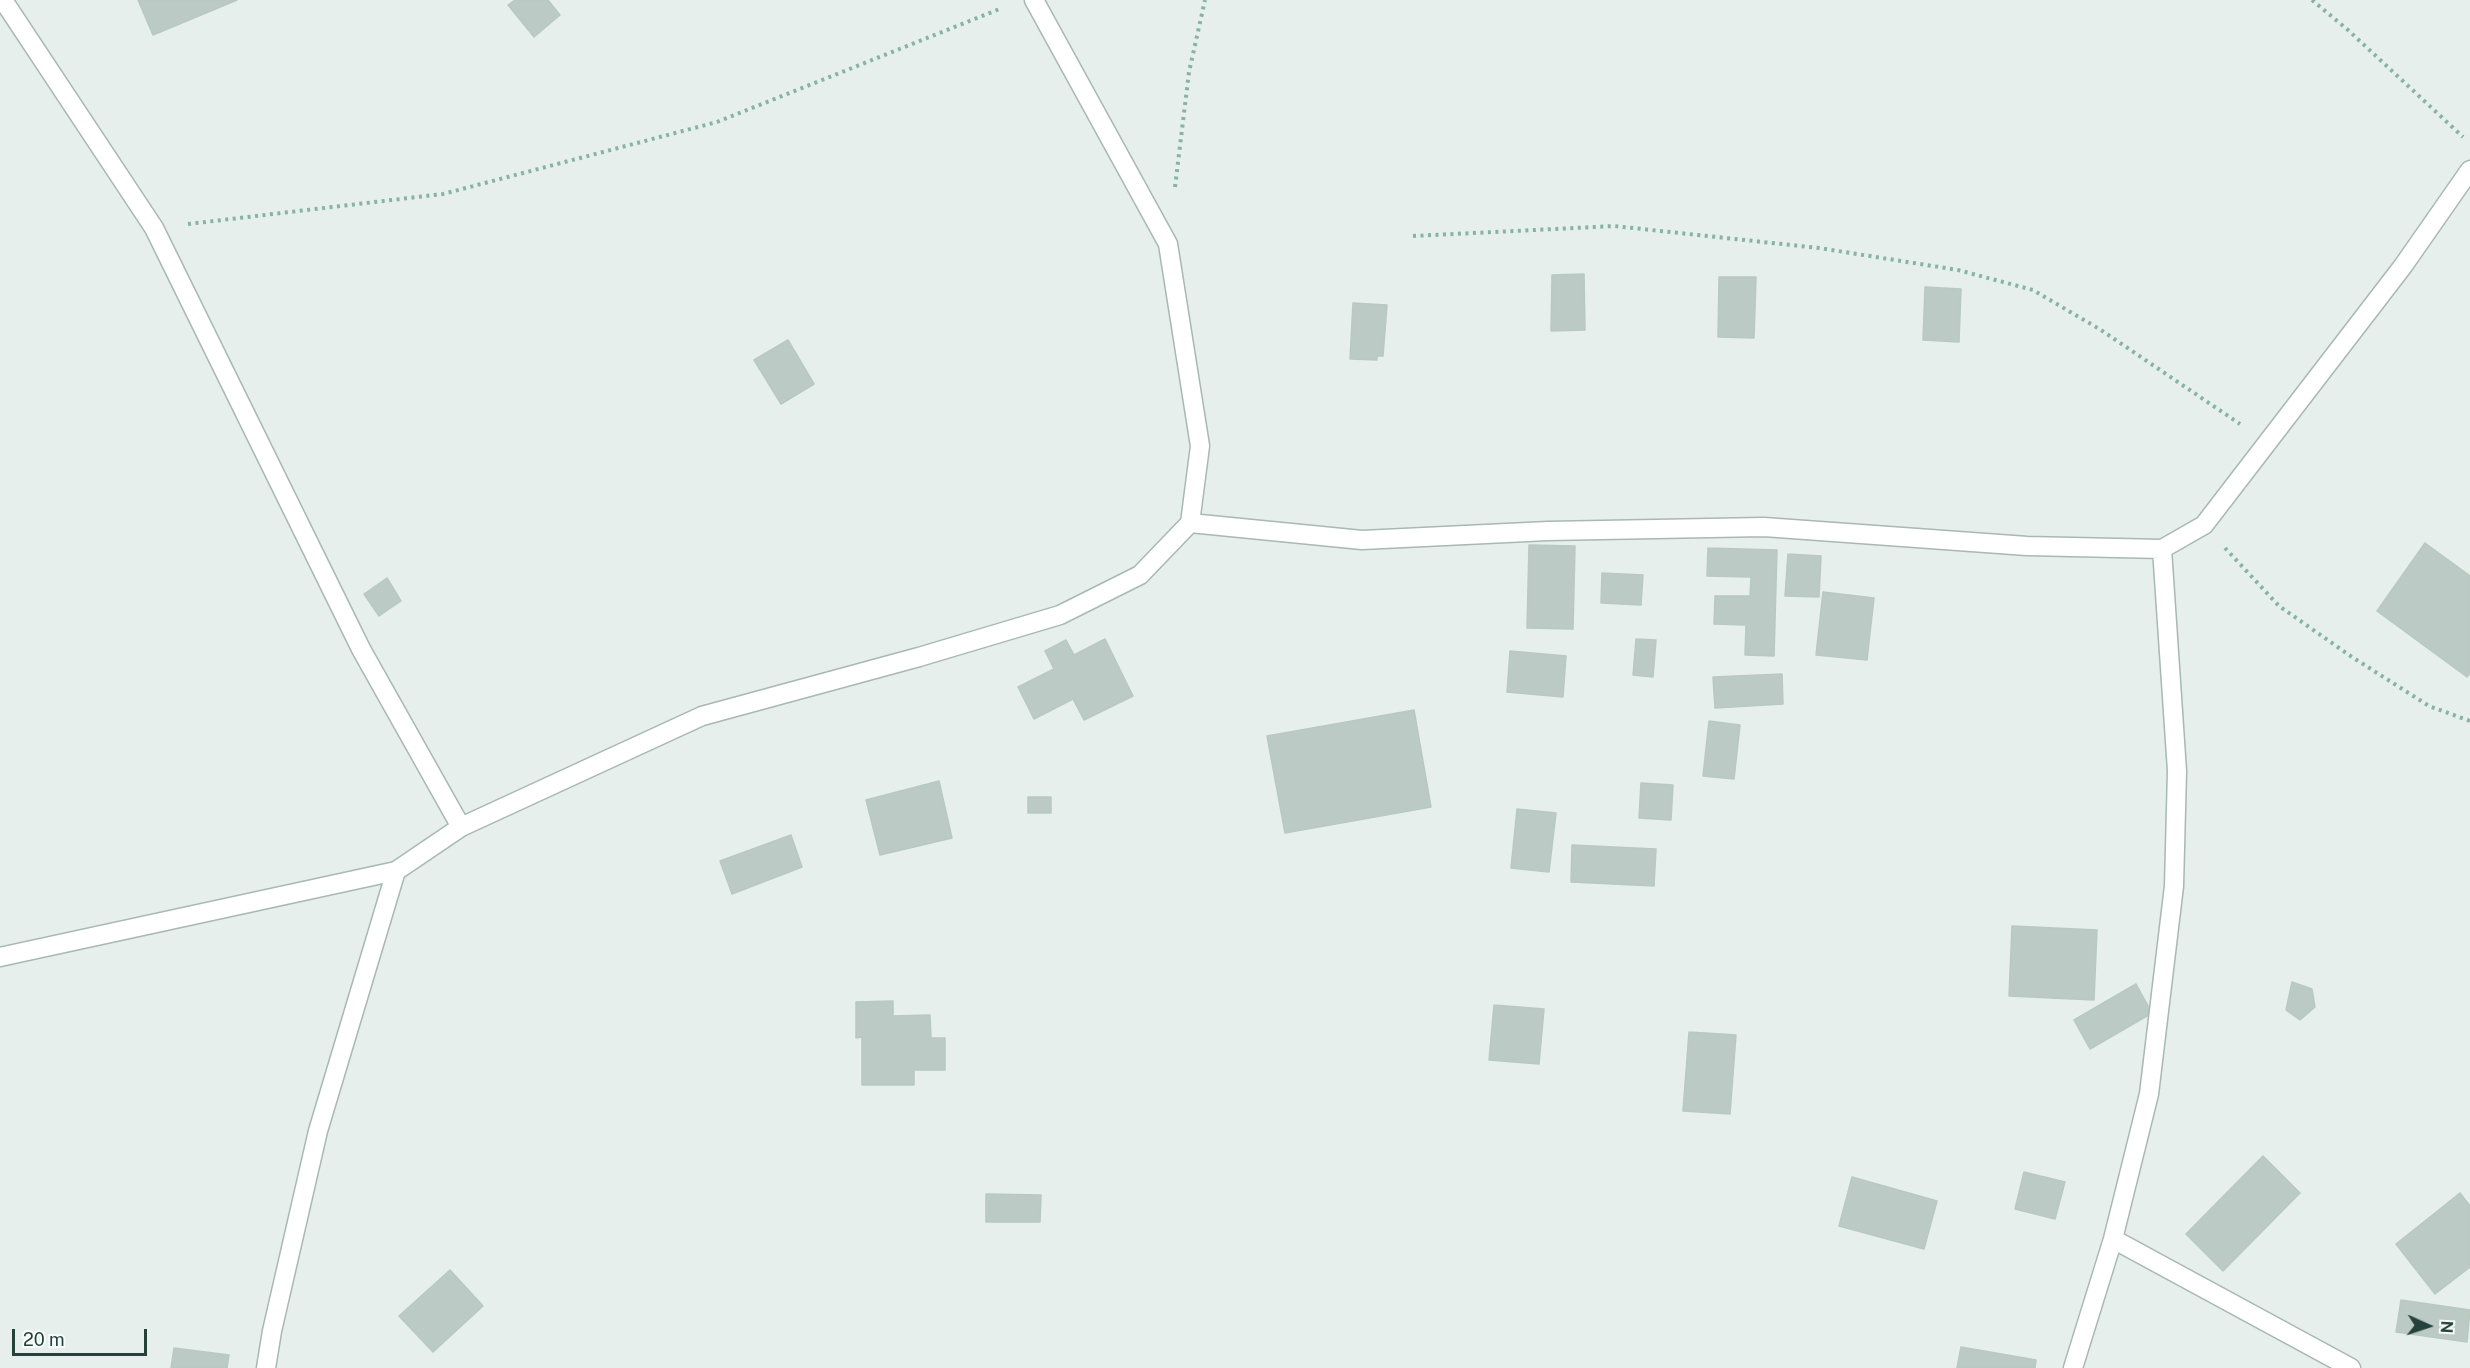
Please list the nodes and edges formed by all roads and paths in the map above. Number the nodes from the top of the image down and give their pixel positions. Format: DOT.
graph roads {
  1 [pos="3,0"];
  2 [pos="1034,0"];
  3 [pos="1205,0"];
  4 [pos="2312,0"];
  5 [pos="1011,4"];
  6 [pos="2470,144"];
  7 [pos="2470,170"];
  8 [pos="154,228"];
  9 [pos="1413,236"];
  10 [pos="1168,244"];
  11 [pos="2269,441"];
  12 [pos="1190,524"];
  13 [pos="2204,525"];
  14 [pos="2162,549"];
  15 [pos="2470,721"];
  16 [pos="461,827"];
  17 [pos="396,871"];
  18 [pos="0,957"];
  19 [pos="2113,1239"];
  20 [pos="266,1368"];
  21 [pos="2073,1368"];
  22 [pos="2352,1368"];
  1 -- 8 [label="street"];
  2 -- 10 [label="street"];
  3 -- 10 [label="path"];
  4 -- 6 [label="path"];
  5 -- 8 [label="path"];
  7 -- 11 [label="street"];
  8 -- 16 [label="street"];
  9 -- 11 [label="path"];
  10 -- 12 [label="street"];
  11 -- 13 [label="street"];
  12 -- 14 [label="street"];
  12 -- 16 [label="street"];
  13 -- 14 [label="street"];
  13 -- 15 [label="path"];
  14 -- 19 [label="street"];
  16 -- 17 [label="street"];
  17 -- 18 [label="street"];
  17 -- 20 [label="street"];
  19 -- 21 [label="street"];
  19 -- 22 [label="street"];
}
